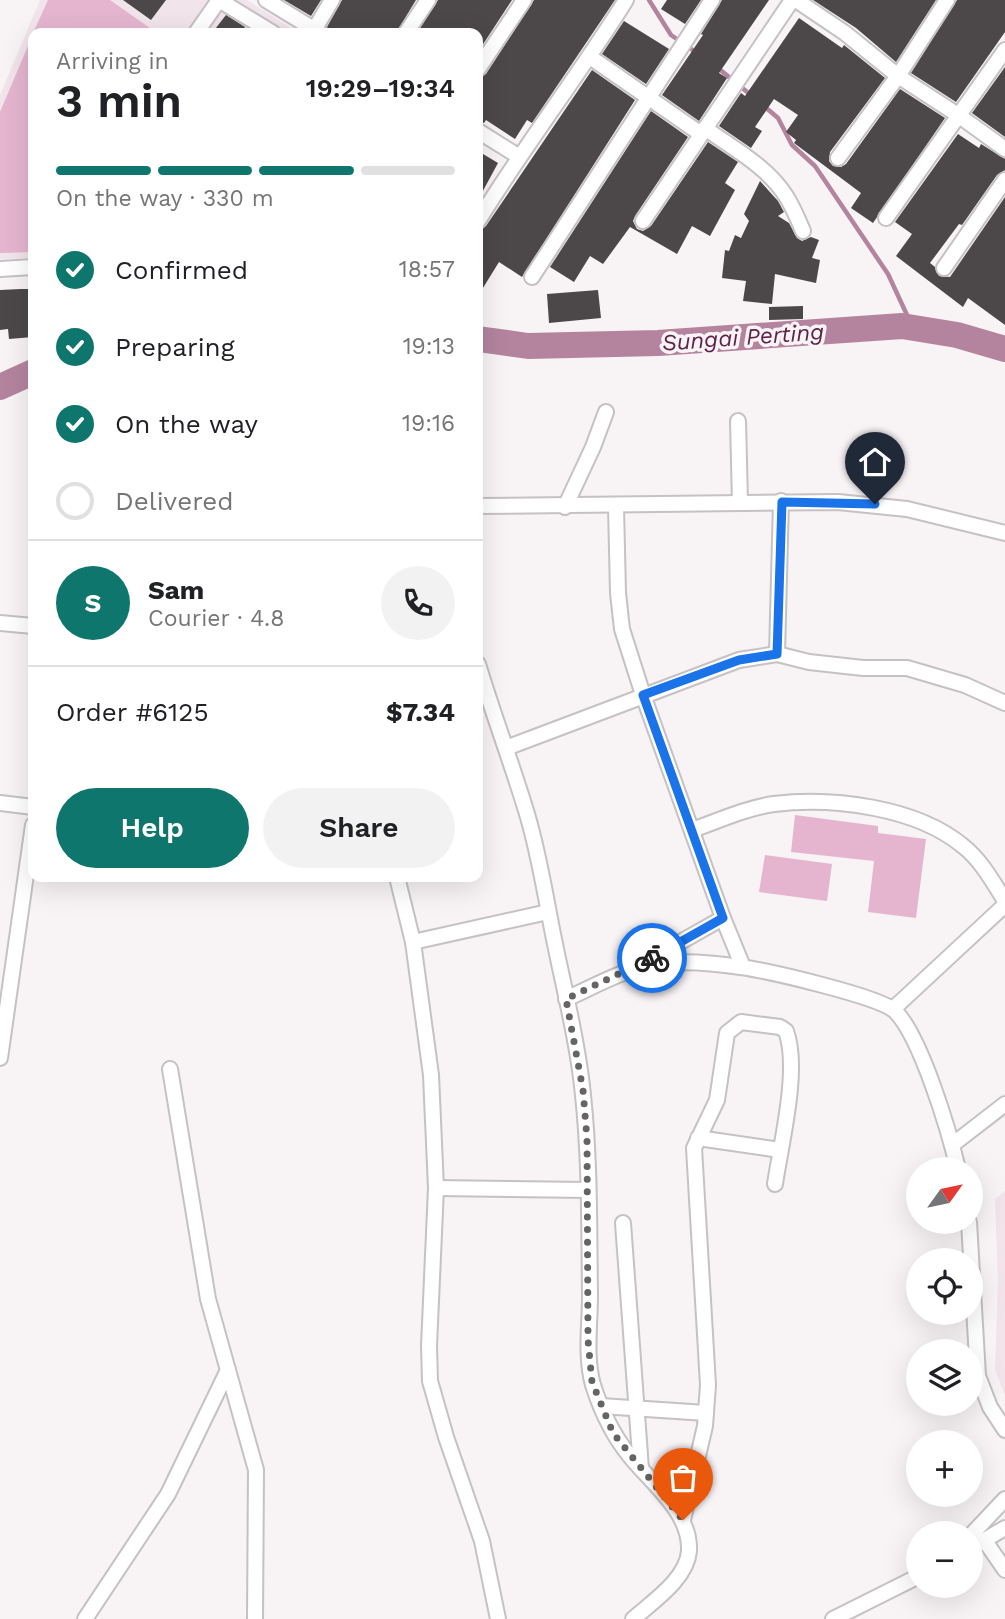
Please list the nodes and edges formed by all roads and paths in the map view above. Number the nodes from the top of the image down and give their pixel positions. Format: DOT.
graph roads {
  1 [pos="219,0"];
  2 [pos="266,0"];
  3 [pos="332,0"];
  4 [pos="428,0"];
  5 [pos="524,0"];
  6 [pos="626,0"];
  7 [pos="712,0"];
  8 [pos="794,0"];
  9 [pos="947,0"];
  10 [pos="199,28"];
  11 [pos="265,28"];
  12 [pos="312,28"];
  13 [pos="318,28"];
  14 [pos="409,28"];
  15 [pos="1005,50"];
  16 [pos="590,57"];
  17 [pos="483,62"];
  18 [pos="898,76"];
  19 [pos="648,99"];
  20 [pos="958,115"];
  21 [pos="703,131"];
  22 [pos="483,134"];
  23 [pos="1005,149"];
  24 [pos="518,156"];
  25 [pos="838,158"];
  26 [pos="1005,180"];
  27 [pos="483,213"];
  28 [pos="886,218"];
  29 [pos="643,221"];
  30 [pos="803,231"];
  31 [pos="28,267"];
  32 [pos="944,268"];
  33 [pos="0,269"];
  34 [pos="532,277"];
  35 [pos="606,412"];
  36 [pos="738,421"];
  37 [pos="782,502"];
  38 [pos="740,503"];
  39 [pos="483,506"];
  40 [pos="616,506"];
  41 [pos="565,507"];
  42 [pos="1005,533"];
  43 [pos="0,623"];
  44 [pos="28,626"];
  45 [pos="777,654"];
  46 [pos="483,679"];
  47 [pos="643,695"];
  48 [pos="1005,703"];
  49 [pos="506,748"];
  50 [pos="0,803"];
  51 [pos="28,806"];
  52 [pos="692,830"];
  53 [pos="28,852"];
  54 [pos="398,882"];
  55 [pos="1005,903"];
  56 [pos="548,912"];
  57 [pos="723,918"];
  58 [pos="413,942"];
  59 [pos="743,967"];
  60 [pos="633,969"];
  61 [pos="5,978"];
  62 [pos="566,999"];
  63 [pos="893,1009"];
  64 [pos="0,1058"];
  65 [pos="170,1069"];
  66 [pos="1005,1104"];
  67 [pos="698,1138"];
  68 [pos="952,1145"];
  69 [pos="780,1150"];
  70 [pos="955,1157"];
  71 [pos="775,1184"];
  72 [pos="436,1188"];
  73 [pos="588,1190"];
  74 [pos="623,1223"];
  75 [pos="970,1234"];
  76 [pos="228,1370"];
  77 [pos="601,1406"];
  78 [pos="636,1408"];
  79 [pos="706,1413"];
  80 [pos="1005,1430"];
  81 [pos="641,1469"];
  82 [pos="1005,1499"];
  83 [pos="683,1520"];
  84 [pos="983,1522"];
  85 [pos="1005,1528"];
  86 [pos="985,1541"];
  87 [pos="1005,1570"];
  88 [pos="906,1582"];
  89 [pos="85,1619"];
  90 [pos="255,1619"];
  91 [pos="498,1619"];
  92 [pos="633,1619"];
  93 [pos="832,1619"];
  1 -- 10 [label="street"];
  1 -- 11 [label="street"];
  2 -- 12 [label="street"];
  3 -- 13 [label="street"];
  4 -- 14 [label="street"];
  5 -- 17 [label="street"];
  6 -- 16 [label="street"];
  7 -- 19 [label="street"];
  8 -- 18 [label="street"];
  8 -- 21 [label="street"];
  9 -- 18 [label="street"];
  15 -- 20 [label="street"];
  16 -- 19 [label="street"];
  16 -- 24 [label="street"];
  18 -- 20 [label="street"];
  18 -- 25 [label="street"];
  19 -- 21 [label="street"];
  19 -- 34 [label="street"];
  20 -- 23 [label="street"];
  20 -- 28 [label="street"];
  21 -- 29 [label="street"];
  21 -- 30 [label="street"];
  22 -- 24 [label="street"];
  24 -- 27 [label="street"];
  26 -- 32 [label="street"];
  31 -- 33 [label="street"];
  35 -- 41 [label="street"];
  36 -- 38 [label="street"];
  37 -- 38 [label="street"];
  37 -- 42 [label="street"];
  37 -- 45 [label="street"];
  38 -- 40 [label="street"];
  39 -- 41 [label="street"];
  40 -- 41 [label="street"];
  40 -- 47 [label="street"];
  43 -- 44 [label="street"];
  45 -- 47 [label="street"];
  45 -- 48 [label="street"];
  46 -- 49 [label="street"];
  47 -- 49 [label="street"];
  47 -- 52 [label="street"];
  49 -- 56 [label="street"];
  50 -- 51 [label="street"];
  52 -- 55 [label="street"];
  52 -- 57 [label="street"];
  53 -- 61 [label="street"];
  54 -- 58 [label="street"];
  55 -- 63 [label="street"];
  56 -- 58 [label="street"];
  56 -- 62 [label="street"];
  57 -- 59 [label="street"];
  57 -- 60 [label="street"];
  58 -- 72 [label="street"];
  59 -- 60 [label="street"];
  59 -- 63 [label="street"];
  60 -- 62 [label="street"];
  61 -- 64 [label="street"];
  62 -- 73 [label="street"];
  63 -- 68 [label="street"];
  65 -- 76 [label="street"];
  66 -- 68 [label="street"];
  67 -- 69 [label="street"];
  67 -- 69 [label="street"];
  67 -- 79 [label="street"];
  68 -- 70 [label="street"];
  69 -- 71 [label="street"];
  72 -- 73 [label="street"];
  72 -- 91 [label="street"];
  73 -- 77 [label="street"];
  74 -- 78 [label="street"];
  75 -- 80 [label="street"];
  76 -- 89 [label="street"];
  76 -- 90 [label="street"];
  77 -- 78 [label="street"];
  77 -- 81 [label="street"];
  78 -- 79 [label="street"];
  78 -- 81 [label="street"];
  79 -- 83 [label="street"];
  81 -- 83 [label="street"];
  82 -- 84 [label="street"];
  83 -- 92 [label="street"];
  85 -- 86 [label="street"];
  86 -- 87 [label="street"];
  88 -- 93 [label="street"];
}
